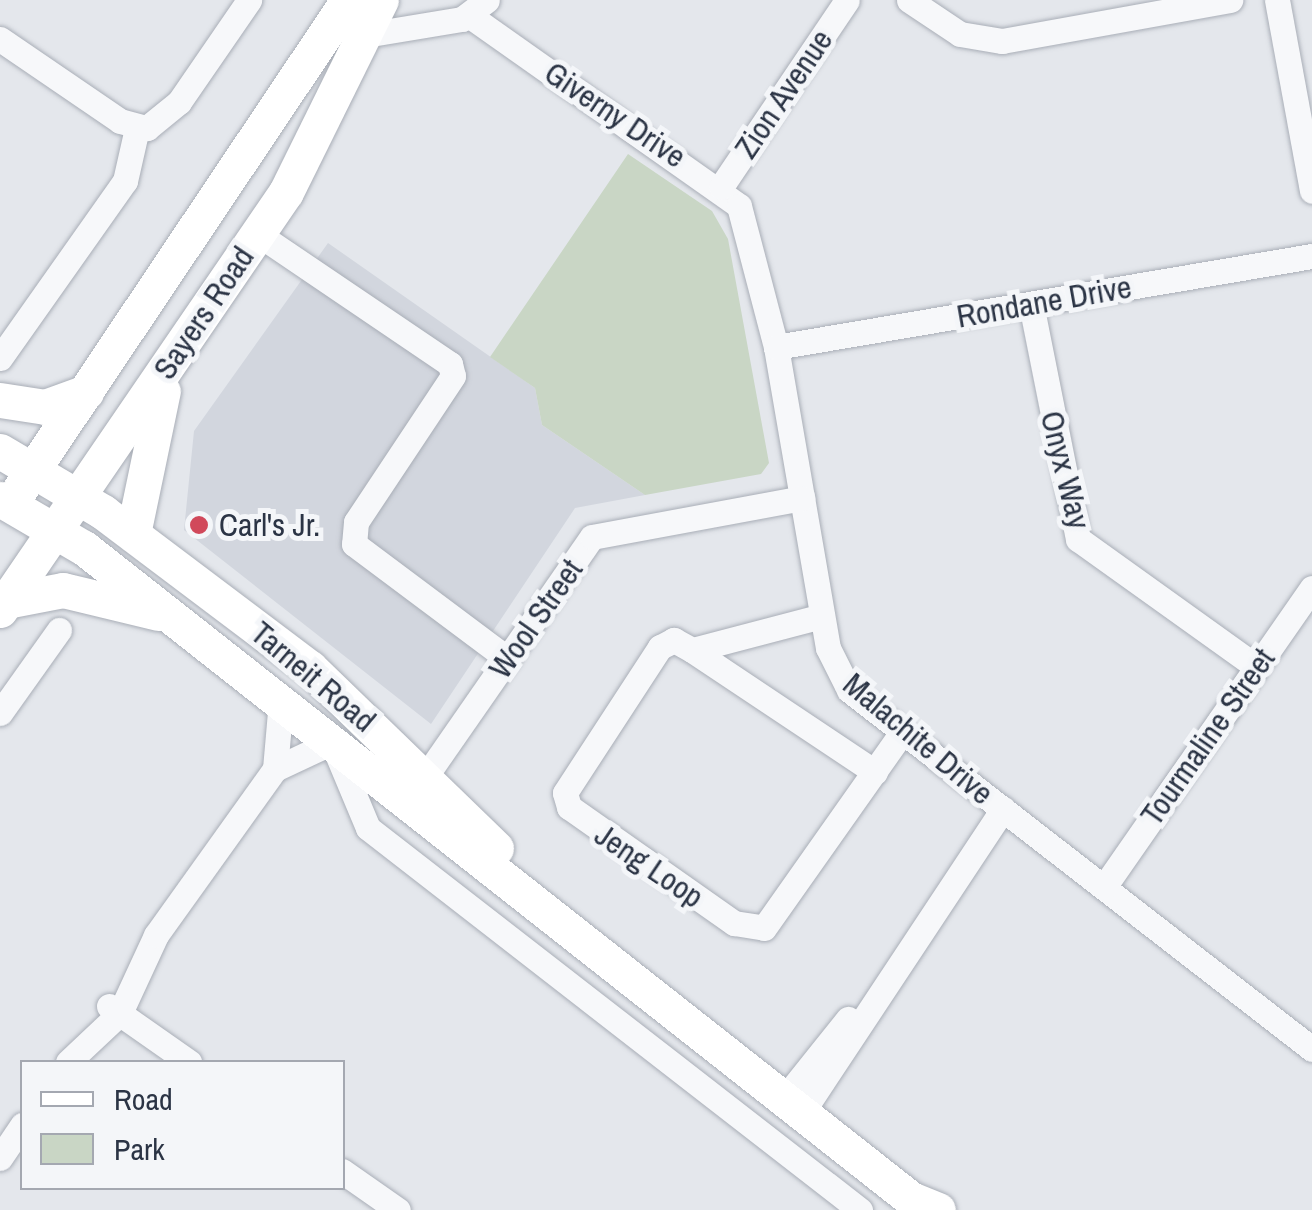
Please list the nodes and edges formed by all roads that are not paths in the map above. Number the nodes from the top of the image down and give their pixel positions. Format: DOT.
graph roads {
  1 [pos="249,0"];
  2 [pos="348,0"];
  3 [pos="381,0"];
  4 [pos="848,0"];
  5 [pos="909,0"];
  6 [pos="1230,0"];
  7 [pos="1277,0"];
  8 [pos="479,8"];
  9 [pos="365,35"];
  10 [pos="0,40"];
  11 [pos="137,128"];
  12 [pos="721,187"];
  13 [pos="1312,191"];
  14 [pos="749,224"];
  15 [pos="258,234"];
  16 [pos="1312,256"];
  17 [pos="1031,304"];
  18 [pos="776,347"];
  19 [pos="174,357"];
  20 [pos="0,358"];
  21 [pos="86,392"];
  22 [pos="0,400"];
  23 [pos="0,451"];
  24 [pos="31,470"];
  25 [pos="78,496"];
  26 [pos="802,498"];
  27 [pos="4,509"];
  28 [pos="56,529"];
  29 [pos="133,534"];
  30 [pos="1312,588"];
  31 [pos="3,606"];
  32 [pos="169,616"];
  33 [pos="822,616"];
  34 [pos="59,630"];
  35 [pos="692,650"];
  36 [pos="508,659"];
  37 [pos="1257,668"];
  38 [pos="0,671"];
  39 [pos="281,700"];
  40 [pos="5,705"];
  41 [pos="903,731"];
  42 [pos="332,742"];
  43 [pos="275,769"];
  44 [pos="875,772"];
  45 [pos="425,777"];
  46 [pos="1003,809"];
  47 [pos="1104,887"];
  48 [pos="592,945"];
  49 [pos="114,1010"];
  50 [pos="1312,1049"];
  51 [pos="68,1060"];
  52 [pos="186,1060"];
  53 [pos="799,1098"];
  54 [pos="14,1123"];
  55 [pos="0,1158"];
  56 [pos="345,1173"];
  57 [pos="398,1210"];
  58 [pos="860,1210"];
  59 [pos="941,1210"];
  1 -- 11 [label="street"];
  2 -- 21 [label="main road, Sayers Road"];
  3 -- 9 [label="main road, Sayers Road"];
  4 -- 12 [label="street, Zion Avenue"];
  5 -- 6 [label="street"];
  7 -- 13 [label="street"];
  8 -- 9 [label="street"];
  8 -- 12 [label="street, Giverny Drive"];
  9 -- 15 [label="main road, Sayers Road"];
  10 -- 11 [label="street"];
  11 -- 20 [label="street"];
  12 -- 14 [label="street, Giverny Drive"];
  14 -- 18 [label="street, Malachite Drive"];
  15 -- 19 [label="main road, Sayers Road"];
  15 -- 36 [label="street"];
  16 -- 17 [label="street, Rondane Drive"];
  17 -- 18 [label="street, Rondane Drive"];
  17 -- 37 [label="street, Onyx Way"];
  18 -- 26 [label="street, Malachite Drive"];
  19 -- 25 [label="main road, Sayers Road"];
  19 -- 29 [label="main road"];
  21 -- 22 [label="main road"];
  21 -- 24 [label="main road, Sayers Road"];
  23 -- 24 [label="main road, Tarneit Road"];
  24 -- 25 [label="main road, Tarneit Road"];
  24 -- 27 [label="main road, Sayers Road"];
  25 -- 28 [label="main road, Sayers Road"];
  25 -- 29 [label="main road, Tarneit Road"];
  26 -- 33 [label="street, Malachite Drive"];
  26 -- 36 [label="street, Wool Street"];
  27 -- 28 [label="main road, Tarneit Road"];
  28 -- 31 [label="main road, Sayers Road"];
  28 -- 32 [label="main road, Tarneit Road"];
  29 -- 45 [label="main road, Tarneit Road"];
  30 -- 37 [label="street, Tourmaline Street"];
  31 -- 32 [label="main road"];
  32 -- 39 [label="main road, Tarneit Road"];
  33 -- 35 [label="street, Jeng Loop"];
  33 -- 41 [label="street, Malachite Drive"];
  34 -- 40 [label="street"];
  35 -- 44 [label="street"];
  35 -- 44 [label="street, Jeng Loop"];
  36 -- 45 [label="street, Wool Street"];
  37 -- 47 [label="street, Tourmaline Street"];
  38 -- 40 [label="street"];
  39 -- 42 [label="main road, Tarneit Road"];
  39 -- 43 [label="street"];
  41 -- 44 [label="street, Jeng Loop"];
  41 -- 46 [label="street, Malachite Drive"];
  42 -- 43 [label="street"];
  42 -- 48 [label="main road, Tarneit Road"];
  42 -- 58 [label="street, Tarneit Road"];
  43 -- 49 [label="street"];
  45 -- 48 [label="main road, Tarneit Road"];
  46 -- 47 [label="street, Malachite Drive"];
  46 -- 53 [label="street"];
  47 -- 50 [label="street, Malachite Drive"];
  48 -- 53 [label="main road, Tarneit Road"];
  49 -- 51 [label="street"];
  49 -- 52 [label="street"];
  53 -- 59 [label="main road, Tarneit Road"];
  54 -- 55 [label="street"];
  56 -- 57 [label="street"];
}
